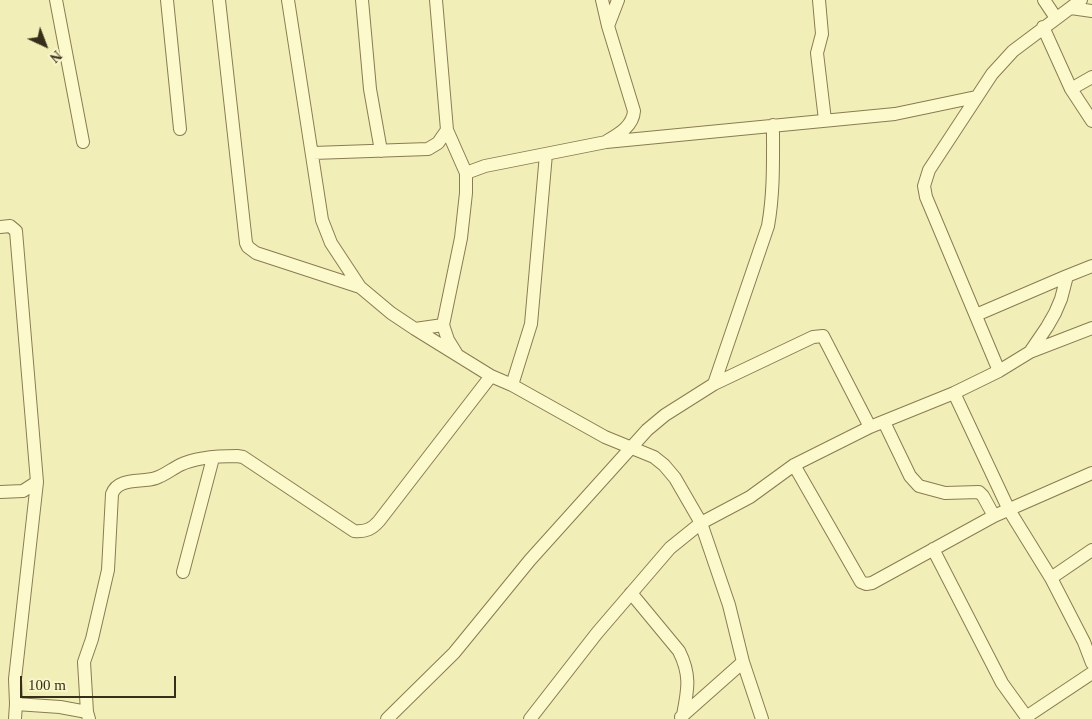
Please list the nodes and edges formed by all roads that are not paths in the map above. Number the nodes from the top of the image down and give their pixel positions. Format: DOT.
graph roads {
  1 [pos="56,0"];
  2 [pos="167,0"];
  3 [pos="219,0"];
  4 [pos="288,0"];
  5 [pos="362,0"];
  6 [pos="436,0"];
  7 [pos="602,0"];
  8 [pos="618,0"];
  9 [pos="819,0"];
  10 [pos="1044,0"];
  11 [pos="1076,4"];
  12 [pos="1092,11"];
  13 [pos="1056,18"];
  14 [pos="608,26"];
  15 [pos="1043,27"];
  16 [pos="1092,76"];
  17 [pos="1071,89"];
  18 [pos="976,97"];
  19 [pos="825,120"];
  20 [pos="1092,121"];
  21 [pos="773,125"];
  22 [pos="180,129"];
  23 [pos="446,130"];
  24 [pos="83,142"];
  25 [pos="606,142"];
  26 [pos="381,150"];
  27 [pos="313,153"];
  28 [pos="546,154"];
  29 [pos="466,173"];
  30 [pos="0,227"];
  31 [pos="1092,266"];
  32 [pos="1067,276"];
  33 [pos="360,287"];
  34 [pos="976,315"];
  35 [pos="444,325"];
  36 [pos="1092,328"];
  37 [pos="415,330"];
  38 [pos="1030,352"];
  39 [pos="456,354"];
  40 [pos="999,371"];
  41 [pos="492,376"];
  42 [pos="714,384"];
  43 [pos="512,385"];
  44 [pos="954,393"];
  45 [pos="884,422"];
  46 [pos="870,427"];
  47 [pos="632,447"];
  48 [pos="213,458"];
  49 [pos="794,466"];
  50 [pos="1092,473"];
  51 [pos="37,482"];
  52 [pos="23,491"];
  53 [pos="0,492"];
  54 [pos="36,500"];
  55 [pos="1009,510"];
  56 [pos="994,516"];
  57 [pos="701,523"];
  58 [pos="933,549"];
  59 [pos="1092,550"];
  60 [pos="183,572"];
  61 [pos="1051,578"];
  62 [pos="631,593"];
  63 [pos="1088,640"];
  64 [pos="744,662"];
  65 [pos="1092,662"];
  66 [pos="1092,673"];
  67 [pos="16,704"];
  68 [pos="88,716"];
  69 [pos="681,717"];
  70 [pos="1027,718"];
  71 [pos="14,719"];
  72 [pos="387,719"];
  73 [pos="530,719"];
  74 [pos="762,719"];
  1 -- 24 [label="street"];
  2 -- 22 [label="street"];
  3 -- 33 [label="street"];
  4 -- 27 [label="street"];
  5 -- 26 [label="street"];
  6 -- 23 [label="street"];
  7 -- 14 [label="street"];
  8 -- 14 [label="street"];
  9 -- 19 [label="street"];
  10 -- 13 [label="street"];
  11 -- 12 [label="street"];
  11 -- 13 [label="street"];
  13 -- 15 [label="street"];
  14 -- 25 [label="street"];
  15 -- 17 [label="street"];
  15 -- 18 [label="street"];
  16 -- 17 [label="street"];
  17 -- 20 [label="street"];
  18 -- 19 [label="street"];
  18 -- 34 [label="street"];
  19 -- 21 [label="street"];
  21 -- 25 [label="street"];
  21 -- 42 [label="street"];
  23 -- 26 [label="street"];
  23 -- 29 [label="street"];
  25 -- 28 [label="street"];
  26 -- 27 [label="street"];
  27 -- 33 [label="street"];
  28 -- 29 [label="street"];
  28 -- 43 [label="street"];
  29 -- 35 [label="street"];
  30 -- 51 [label="street"];
  31 -- 32 [label="street"];
  32 -- 34 [label="street"];
  32 -- 38 [label="street"];
  33 -- 37 [label="street"];
  34 -- 40 [label="street"];
  35 -- 37 [label="street"];
  35 -- 39 [label="street"];
  36 -- 38 [label="street"];
  37 -- 39 [label="street"];
  38 -- 40 [label="street"];
  39 -- 41 [label="street"];
  40 -- 44 [label="street"];
  41 -- 43 [label="street"];
  41 -- 48 [label="street"];
  42 -- 46 [label="street"];
  42 -- 47 [label="street"];
  43 -- 47 [label="street"];
  44 -- 45 [label="street"];
  44 -- 55 [label="street"];
  45 -- 46 [label="street"];
  45 -- 56 [label="street"];
  46 -- 49 [label="street"];
  47 -- 57 [label="street"];
  47 -- 72 [label="street"];
  48 -- 60 [label="street"];
  48 -- 68 [label="street"];
  49 -- 57 [label="street"];
  49 -- 58 [label="street"];
  50 -- 55 [label="street"];
  51 -- 52 [label="street"];
  51 -- 54 [label="street"];
  52 -- 53 [label="street"];
  52 -- 54 [label="street"];
  54 -- 67 [label="street"];
  55 -- 56 [label="street"];
  55 -- 61 [label="street"];
  56 -- 58 [label="street"];
  57 -- 62 [label="street"];
  57 -- 64 [label="street"];
  58 -- 70 [label="street"];
  59 -- 61 [label="street"];
  61 -- 63 [label="street"];
  62 -- 69 [label="street"];
  62 -- 73 [label="street"];
  63 -- 65 [label="street"];
  64 -- 69 [label="street"];
  64 -- 74 [label="street"];
  66 -- 70 [label="street"];
  67 -- 68 [label="street"];
  67 -- 71 [label="street"];
}
